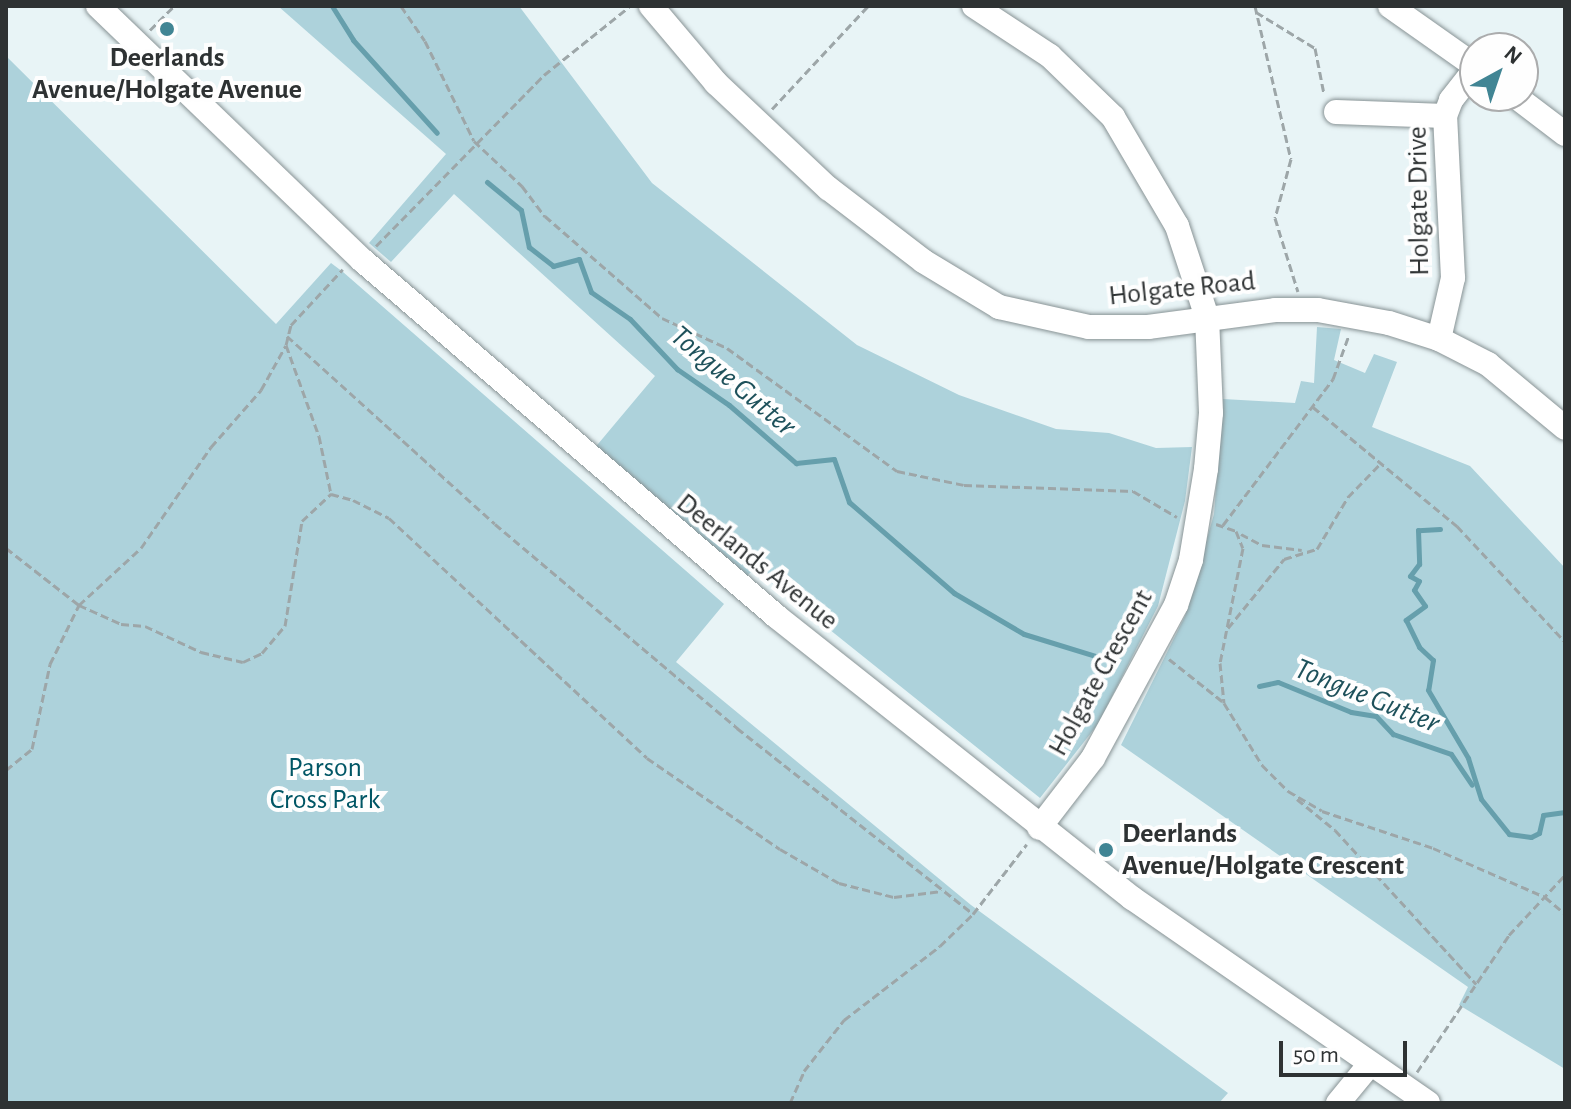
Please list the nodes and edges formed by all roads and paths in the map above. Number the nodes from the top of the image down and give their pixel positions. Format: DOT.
graph roads {
  1 [pos="98,6"];
  2 [pos="174,6"];
  3 [pos="401,6"];
  4 [pos="630,6"];
  5 [pos="651,6"];
  6 [pos="868,6"];
  7 [pos="974,6"];
  8 [pos="1390,6"];
  9 [pos="1256,9"];
  10 [pos="136,44"];
  11 [pos="1459,56"];
  12 [pos="1459,89"];
  13 [pos="1336,112"];
  14 [pos="1536,112"];
  15 [pos="1445,116"];
  16 [pos="757,125"];
  17 [pos="1565,134"];
  18 [pos="474,141"];
  19 [pos="360,257"];
  20 [pos="1304,310"];
  21 [pos="1354,316"];
  22 [pos="1207,317"];
  23 [pos="287,336"];
  24 [pos="1439,339"];
  25 [pos="286,345"];
  26 [pos="1313,407"];
  27 [pos="1565,428"];
  28 [pos="1381,463"];
  29 [pos="331,494"];
  30 [pos="1211,523"];
  31 [pos="1236,531"];
  32 [pos="6,548"];
  33 [pos="1302,550"];
  34 [pos="79,605"];
  35 [pos="1225,631"];
  36 [pos="1565,642"];
  37 [pos="1155,651"];
  38 [pos="1224,703"];
  39 [pos="6,770"];
  40 [pos="1288,791"];
  41 [pos="1039,828"];
  42 [pos="1565,875"];
  43 [pos="942,891"];
  44 [pos="1545,897"];
  45 [pos="973,914"];
  46 [pos="1565,914"];
  47 [pos="1476,984"];
  48 [pos="1370,1064"];
  49 [pos="1406,1089"];
  50 [pos="790,1103"];
  51 [pos="1338,1103"];
  52 [pos="1428,1103"];
  1 -- 10 [label="street, Deerlands Avenue"];
  2 -- 10 [label="path"];
  3 -- 18 [label="path"];
  4 -- 18 [label="path"];
  5 -- 16 [label="street, Holgate Road"];
  6 -- 16 [label="path"];
  7 -- 22 [label="street, Holgate Crescent"];
  8 -- 11 [label="street"];
  9 -- 13 [label="path"];
  9 -- 20 [label="path"];
  10 -- 19 [label="street, Deerlands Avenue"];
  12 -- 15 [label="street, Holgate Drive"];
  13 -- 15 [label="street"];
  14 -- 17 [label="street"];
  15 -- 24 [label="street, Holgate Drive"];
  16 -- 22 [label="street, Holgate Road"];
  18 -- 19 [label="path"];
  18 -- 30 [label="path"];
  19 -- 23 [label="path"];
  19 -- 41 [label="street, Deerlands Avenue"];
  20 -- 21 [label="street, Holgate Road"];
  20 -- 22 [label="street, Holgate Road"];
  21 -- 24 [label="street, Holgate Road"];
  21 -- 26 [label="path"];
  22 -- 30 [label="street, Holgate Crescent"];
  23 -- 25 [label="path"];
  23 -- 43 [label="path"];
  24 -- 27 [label="street, Holgate Road"];
  25 -- 29 [label="path"];
  25 -- 34 [label="path"];
  26 -- 28 [label="path"];
  26 -- 30 [label="path"];
  28 -- 33 [label="path"];
  28 -- 36 [label="path"];
  29 -- 34 [label="path"];
  29 -- 43 [label="path"];
  30 -- 31 [label="path"];
  30 -- 37 [label="street, Holgate Crescent"];
  31 -- 33 [label="path"];
  31 -- 35 [label="path"];
  32 -- 34 [label="path"];
  33 -- 35 [label="path"];
  34 -- 39 [label="path"];
  35 -- 38 [label="path"];
  37 -- 38 [label="path"];
  37 -- 41 [label="street, Holgate Crescent"];
  38 -- 40 [label="path"];
  40 -- 44 [label="path"];
  40 -- 47 [label="path"];
  41 -- 45 [label="path"];
  41 -- 48 [label="street, Deerlands Avenue"];
  42 -- 44 [label="path"];
  43 -- 45 [label="path"];
  44 -- 46 [label="path"];
  44 -- 47 [label="path"];
  45 -- 50 [label="path"];
  47 -- 49 [label="path"];
  48 -- 49 [label="street, Deerlands Avenue"];
  48 -- 51 [label="street"];
  49 -- 52 [label="street, Deerlands Avenue"];
}
